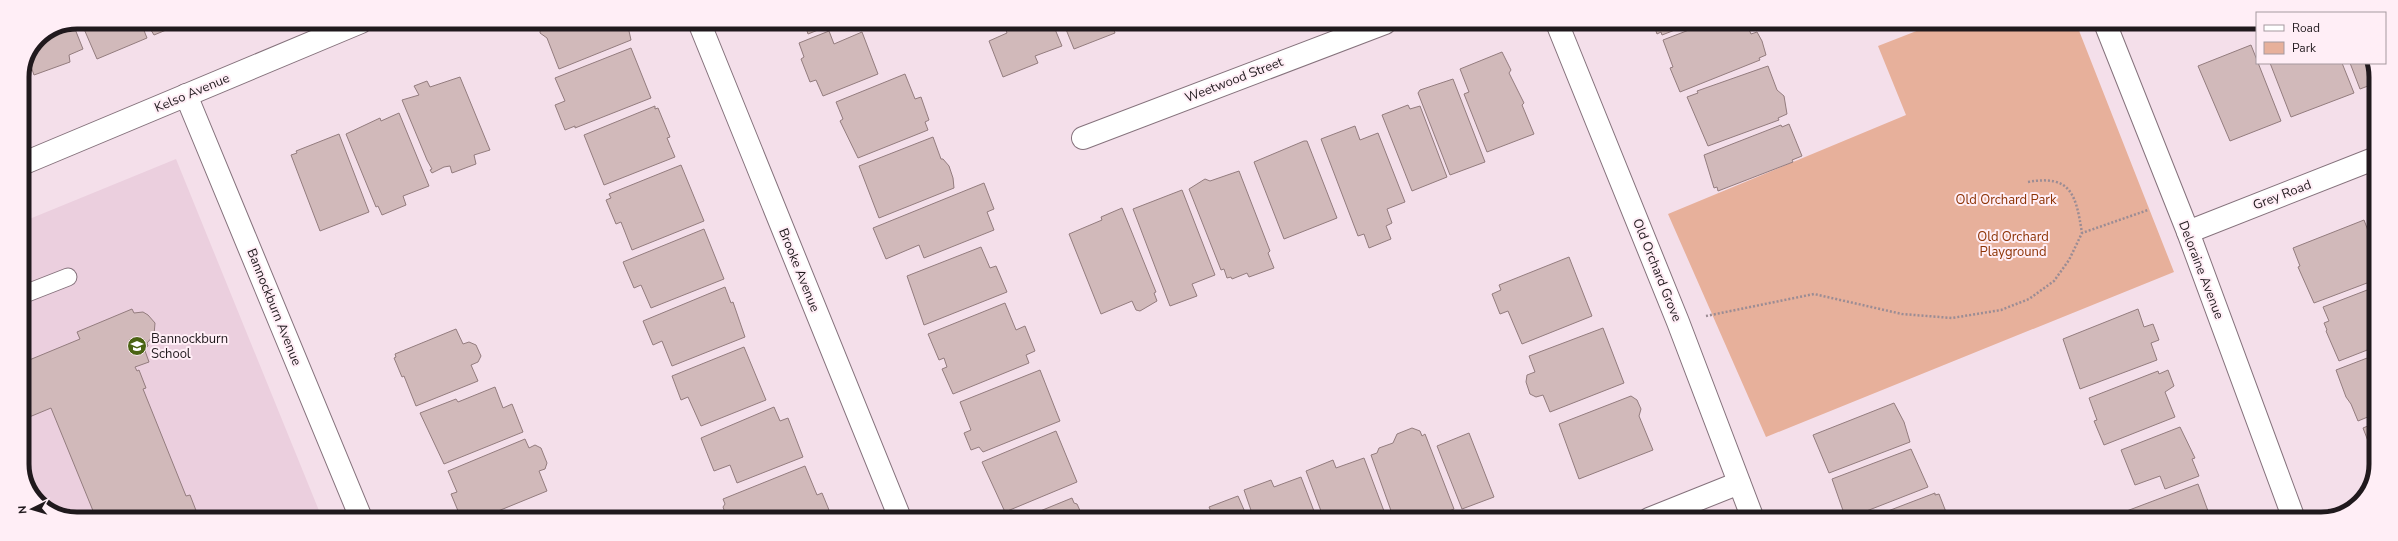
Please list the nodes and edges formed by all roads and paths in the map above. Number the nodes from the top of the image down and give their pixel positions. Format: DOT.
graph roads {
  1 [pos="344,29"];
  2 [pos="702,29"];
  3 [pos="1369,29"];
  4 [pos="1559,29"];
  5 [pos="2107,29"];
  6 [pos="186,95"];
  7 [pos="1083,138"];
  8 [pos="29,161"];
  9 [pos="2369,161"];
  10 [pos="2028,182"];
  11 [pos="2175,201"];
  12 [pos="2188,232"];
  13 [pos="2082,233"];
  14 [pos="68,277"];
  15 [pos="29,292"];
  16 [pos="1678,322"];
  17 [pos="1739,482"];
  18 [pos="359,512"];
  19 [pos="898,512"];
  20 [pos="1666,512"];
  21 [pos="1750,512"];
  22 [pos="2291,512"];
  1 -- 6 [label="street, Kelso Avenue"];
  2 -- 19 [label="street, Brooke Avenue"];
  3 -- 7 [label="street, Weetwood Street"];
  4 -- 16 [label="street, Old Orchard Grove"];
  5 -- 11 [label="street, Deloraine Avenue"];
  6 -- 8 [label="street, Kelso Avenue"];
  6 -- 18 [label="street, Bannockburn Avenue"];
  9 -- 12 [label="street, Grey Road"];
  10 -- 13 [label="path"];
  11 -- 12 [label="street, Deloraine Avenue"];
  11 -- 13 [label="path"];
  12 -- 22 [label="street, Deloraine Avenue"];
  13 -- 16 [label="path"];
  14 -- 15 [label="lane"];
  16 -- 17 [label="street, Old Orchard Grove"];
  17 -- 20 [label="street"];
  17 -- 21 [label="street, Old Orchard Grove"];
}
